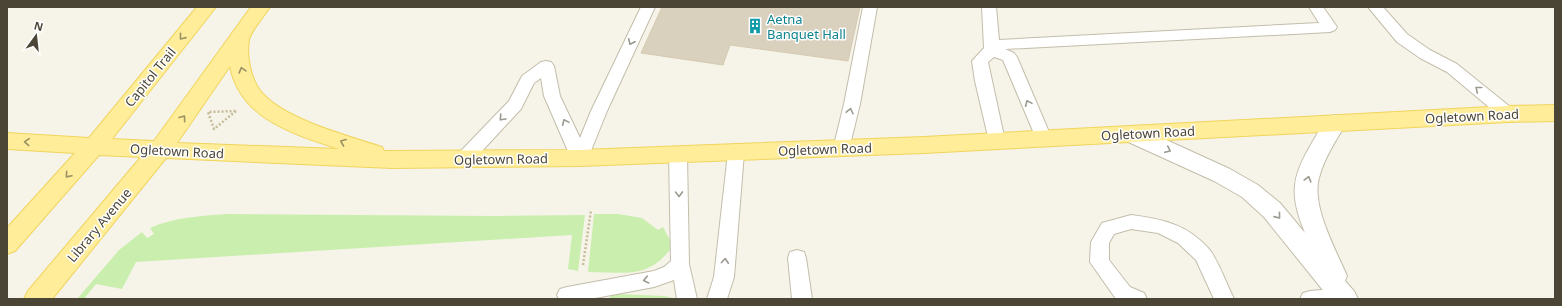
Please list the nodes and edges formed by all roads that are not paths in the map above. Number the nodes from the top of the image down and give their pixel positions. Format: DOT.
graph roads {
  1 [pos="207,7"];
  2 [pos="261,7"];
  3 [pos="648,7"];
  4 [pos="870,7"];
  5 [pos="989,7"];
  6 [pos="1316,7"];
  7 [pos="1375,7"];
  8 [pos="239,38"];
  9 [pos="992,48"];
  10 [pos="1555,112"];
  11 [pos="1508,114"];
  12 [pos="1335,123"];
  13 [pos="1132,134"];
  14 [pos="1044,139"];
  15 [pos="7,141"];
  16 [pos="997,141"];
  17 [pos="94,146"];
  18 [pos="841,149"];
  19 [pos="160,150"];
  20 [pos="736,153"];
  21 [pos="678,155"];
  22 [pos="580,158"];
  23 [pos="464,159"];
  24 [pos="392,160"];
  25 [pos="7,244"];
  26 [pos="797,258"];
  27 [pos="680,264"];
  28 [pos="1344,297"];
  29 [pos="37,299"];
  30 [pos="571,299"];
  31 [pos="687,299"];
  32 [pos="717,299"];
  33 [pos="802,299"];
  34 [pos="1137,299"];
  35 [pos="1224,299"];
  36 [pos="1310,299"];
  1 -- 17 [label="main road, Capitol Trail, one-way"];
  2 -- 8 [label="main road"];
  3 -- 22 [label="lane, one-way"];
  18 -- 4 [label="lane, one-way"];
  5 -- 9 [label="lane"];
  6 -- 9 [label="lane"];
  11 -- 7 [label="lane, one-way"];
  19 -- 8 [label="main road, one-way"];
  24 -- 8 [label="main road, one-way"];
  14 -- 9 [label="lane, one-way"];
  9 -- 16 [label="lane"];
  10 -- 11 [label="main road, Ogletown Road"];
  11 -- 12 [label="main road, Ogletown Road"];
  12 -- 13 [label="main road, Ogletown Road"];
  28 -- 12 [label="street, one-way"];
  13 -- 14 [label="main road, Ogletown Road"];
  13 -- 28 [label="street, one-way"];
  14 -- 16 [label="main road, Ogletown Road"];
  17 -- 15 [label="main road, Ogletown Road, one-way"];
  16 -- 18 [label="main road, Ogletown Road"];
  17 -- 19 [label="main road, Ogletown Road"];
  17 -- 25 [label="main road, one-way"];
  18 -- 20 [label="main road, Ogletown Road"];
  19 -- 24 [label="main road, Ogletown Road"];
  19 -- 29 [label="main road, Library Avenue"];
  20 -- 21 [label="main road, Ogletown Road"];
  32 -- 20 [label="lane, one-way"];
  21 -- 22 [label="main road, Ogletown Road"];
  21 -- 27 [label="lane, one-way"];
  22 -- 23 [label="main road, Ogletown Road"];
  22 -- 23 [label="lane, one-way"];
  23 -- 24 [label="main road, Ogletown Road"];
  26 -- 33 [label="lane"];
  27 -- 30 [label="lane, one-way"];
  27 -- 31 [label="lane"];
  28 -- 36 [label="lane"];
  34 -- 35 [label="lane"];
}
